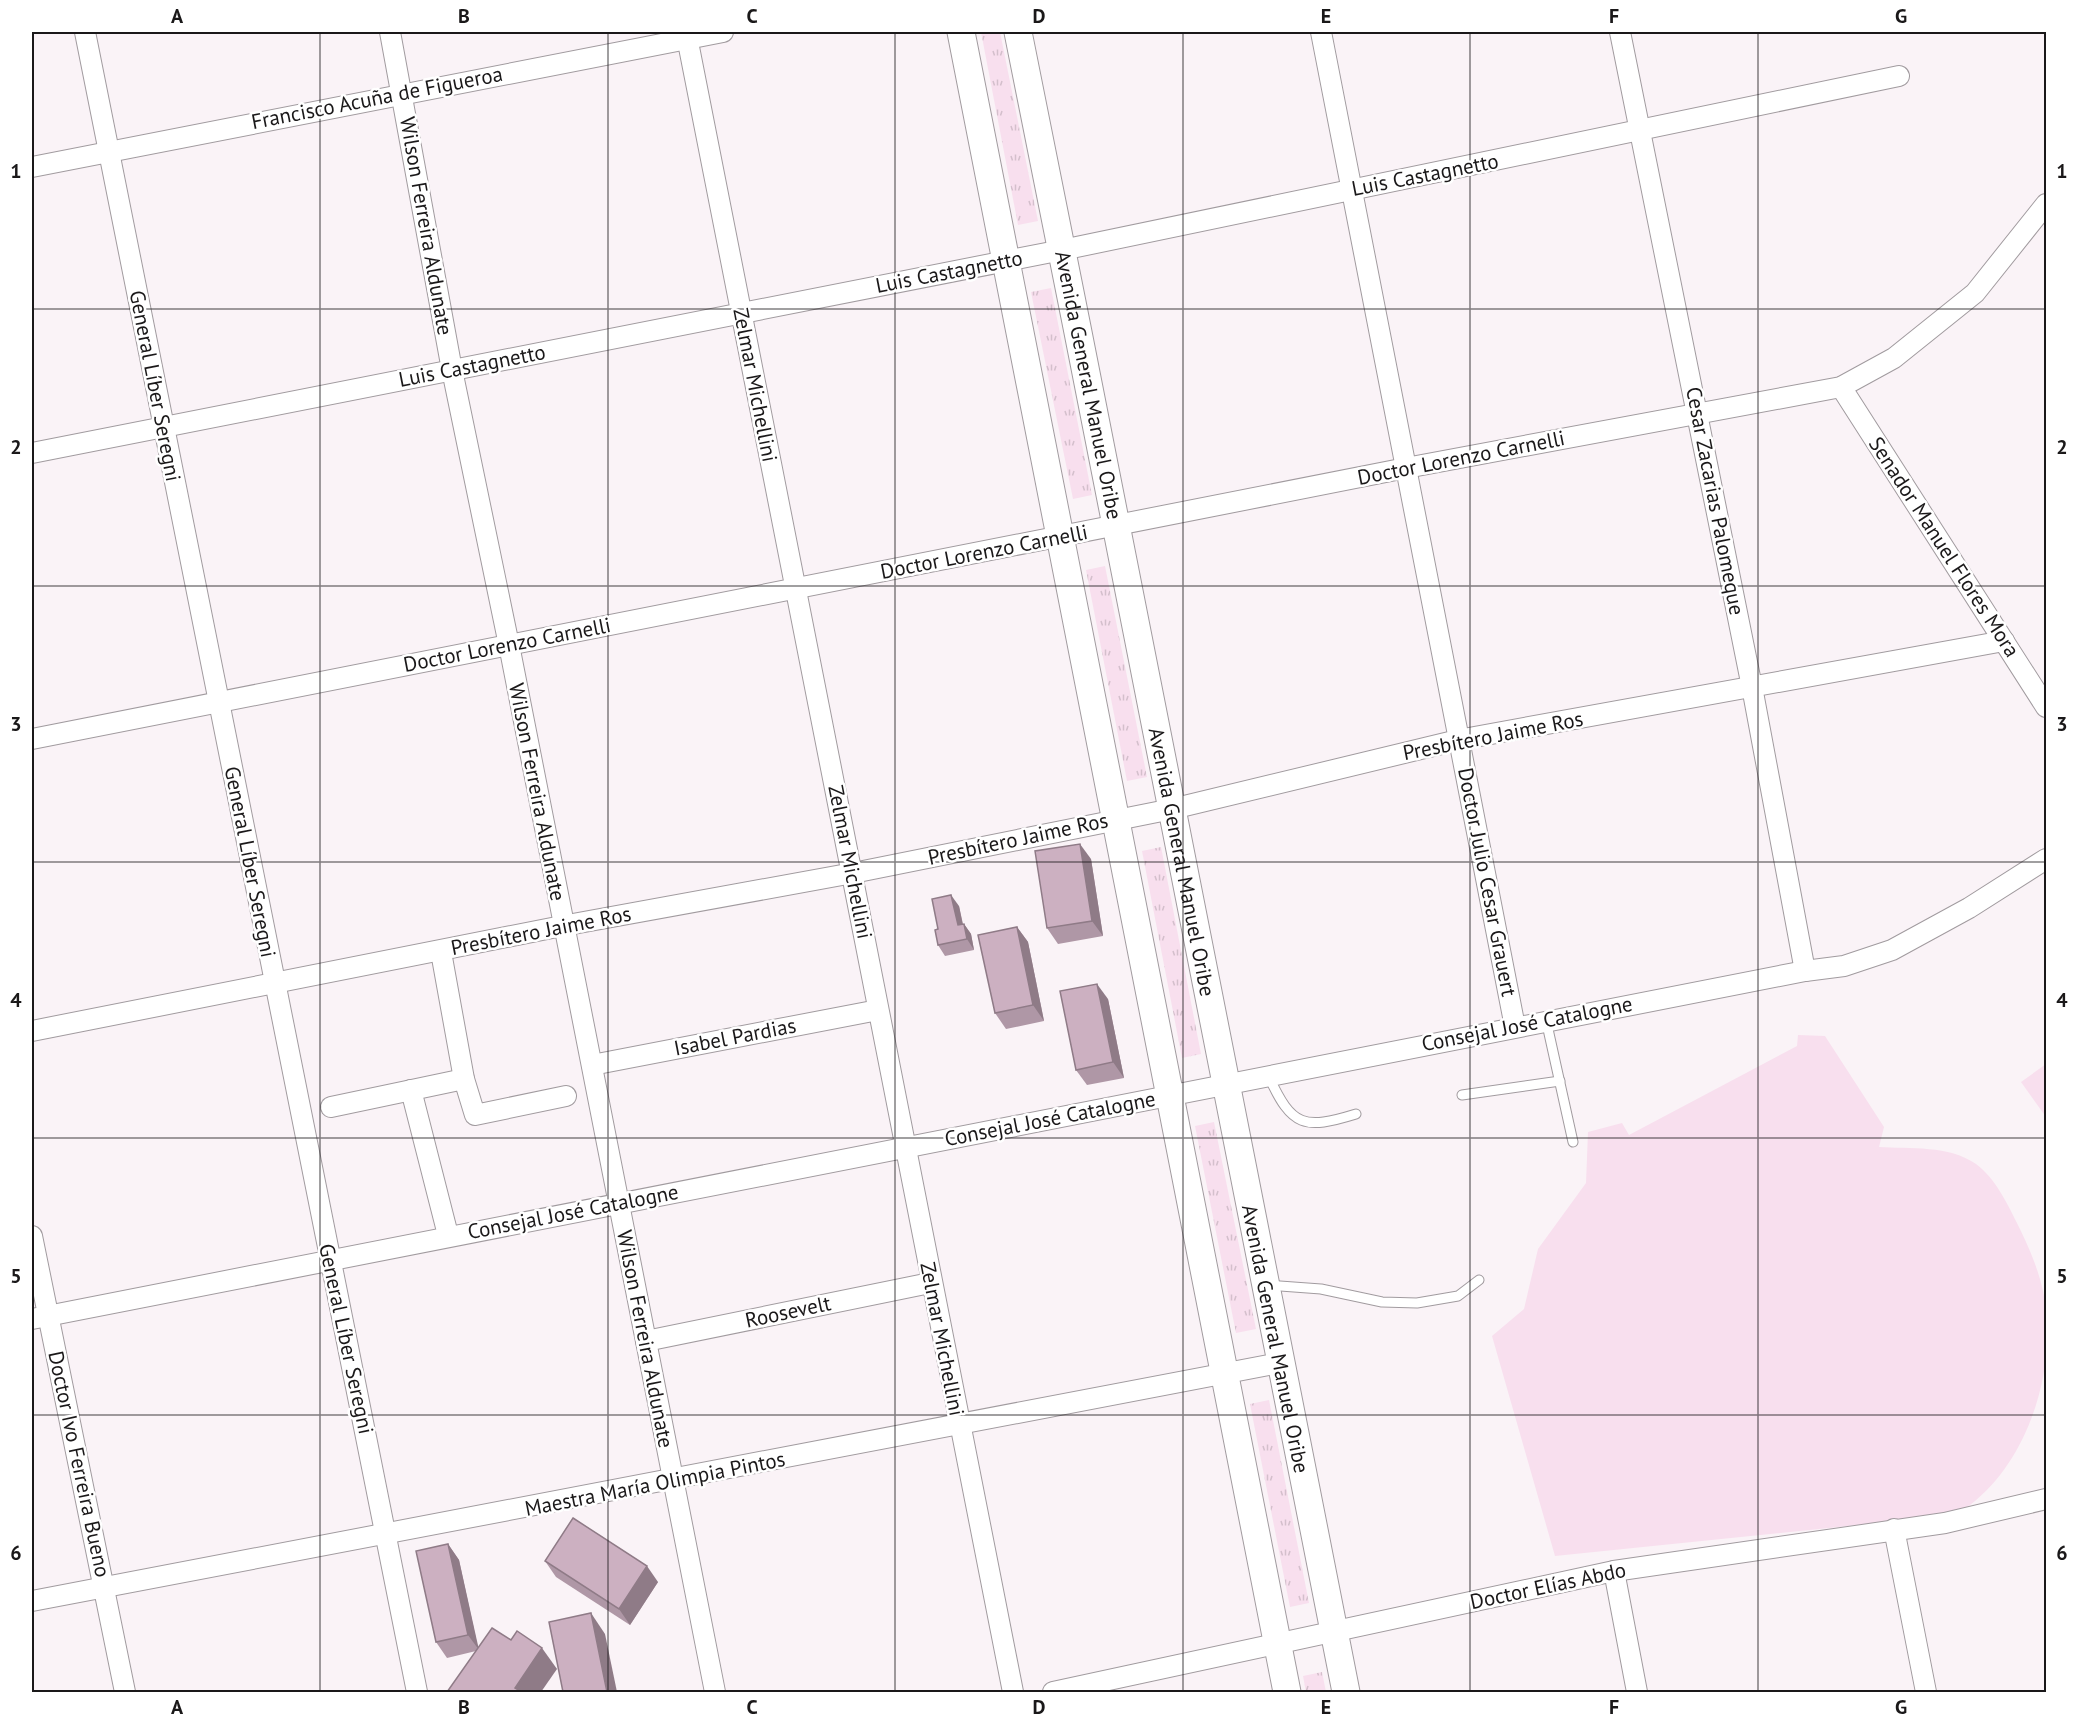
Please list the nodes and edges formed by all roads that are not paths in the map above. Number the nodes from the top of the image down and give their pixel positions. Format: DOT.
graph roads {
  1 [pos="85,32"];
  2 [pos="390,32"];
  3 [pos="723,32"];
  4 [pos="961,32"];
  5 [pos="1018,32"];
  6 [pos="1321,32"];
  7 [pos="1620,32"];
  8 [pos="687,35"];
  9 [pos="1899,76"];
  10 [pos="403,93"];
  11 [pos="1642,131"];
  12 [pos="108,152"];
  13 [pos="32,167"];
  14 [pos="1353,189"];
  15 [pos="2046,204"];
  16 [pos="1062,250"];
  17 [pos="1006,261"];
  18 [pos="741,313"];
  19 [pos="452,370"];
  20 [pos="1841,387"];
  21 [pos="1698,414"];
  22 [pos="164,427"];
  23 [pos="32,453"];
  24 [pos="1406,468"];
  25 [pos="1117,525"];
  26 [pos="1060,538"];
  27 [pos="795,589"];
  28 [pos="2004,641"];
  29 [pos="509,645"];
  30 [pos="1752,687"];
  31 [pos="218,704"];
  32 [pos="2046,707"];
  33 [pos="32,739"];
  34 [pos="1458,741"];
  35 [pos="1172,809"];
  36 [pos="1114,819"];
  37 [pos="2046,859"];
  38 [pos="853,873"];
  39 [pos="562,926"];
  40 [pos="441,952"];
  41 [pos="1805,971"];
  42 [pos="274,984"];
  43 [pos="878,1010"];
  44 [pos="1546,1020"];
  45 [pos="1515,1027"];
  46 [pos="32,1031"];
  47 [pos="592,1065"];
  48 [pos="1268,1074"];
  49 [pos="464,1079"];
  50 [pos="1226,1082"];
  51 [pos="1560,1082"];
  52 [pos="411,1090"];
  53 [pos="1170,1095"];
  54 [pos="1462,1095"];
  55 [pos="566,1096"];
  56 [pos="331,1107"];
  57 [pos="1356,1114"];
  58 [pos="1573,1142"];
  59 [pos="905,1148"];
  60 [pos="618,1204"];
  61 [pos="448,1235"];
  62 [pos="32,1236"];
  63 [pos="330,1260"];
  64 [pos="1479,1280"];
  65 [pos="930,1283"];
  66 [pos="1264,1285"];
  67 [pos="40,1317"];
  68 [pos="646,1341"];
  69 [pos="1279,1363"];
  70 [pos="1225,1373"];
  71 [pos="959,1424"];
  72 [pos="673,1481"];
  73 [pos="2046,1499"];
  74 [pos="1894,1529"];
  75 [pos="387,1535"];
  76 [pos="1614,1571"];
  77 [pos="104,1585"];
  78 [pos="32,1601"];
  79 [pos="1334,1632"];
  80 [pos="1278,1645"];
  81 [pos="126,1692"];
  82 [pos="417,1692"];
  83 [pos="715,1692"];
  84 [pos="1013,1692"];
  85 [pos="1053,1692"];
  86 [pos="1287,1692"];
  87 [pos="1346,1692"];
  88 [pos="1637,1692"];
  89 [pos="1926,1692"];
  1 -- 12 [label="street, General Líber Seregni"];
  2 -- 10 [label="street, Wilson Ferreira Aldunate"];
  3 -- 8 [label="street, Francisco Acuña de Figueroa"];
  4 -- 17 [label="main road"];
  5 -- 16 [label="main road, Avenida General Manuel Oribe"];
  6 -- 14 [label="street, Doctor Julio Cesar Grauert"];
  7 -- 11 [label="street, Cesar Zacarias Palomeque"];
  8 -- 10 [label="street, Francisco Acuña de Figueroa"];
  8 -- 18 [label="street, Zelmar Michellini"];
  9 -- 11 [label="street, Luis Castagnetto"];
  10 -- 12 [label="street, Francisco Acuña de Figueroa"];
  10 -- 19 [label="street, Wilson Ferreira Aldunate"];
  11 -- 14 [label="street, Luis Castagnetto"];
  11 -- 21 [label="street, Cesar Zacarias Palomeque"];
  12 -- 13 [label="street, Francisco Acuña de Figueroa"];
  12 -- 22 [label="street, General Líber Seregni"];
  14 -- 16 [label="street, Luis Castagnetto"];
  14 -- 24 [label="street, Doctor Julio Cesar Grauert"];
  15 -- 20 [label="street, Doctor Lorenzo Carnelli"];
  16 -- 17 [label="street, Luis Castagnetto"];
  16 -- 25 [label="main road, Avenida General Manuel Oribe"];
  17 -- 18 [label="street, Luis Castagnetto"];
  17 -- 26 [label="main road"];
  18 -- 19 [label="street, Luis Castagnetto"];
  18 -- 27 [label="street, Zelmar Michellini"];
  19 -- 22 [label="street, Luis Castagnetto"];
  19 -- 29 [label="street, Wilson Ferreira Aldunate"];
  20 -- 21 [label="street, Doctor Lorenzo Carnelli"];
  20 -- 28 [label="street, Senador Manuel Flores Mora"];
  21 -- 24 [label="street, Doctor Lorenzo Carnelli"];
  21 -- 30 [label="street, Cesar Zacarias Palomeque"];
  22 -- 23 [label="street, Luis Castagnetto"];
  22 -- 31 [label="street, General Líber Seregni"];
  24 -- 25 [label="street, Doctor Lorenzo Carnelli"];
  24 -- 34 [label="street, Doctor Julio Cesar Grauert"];
  25 -- 26 [label="street, Doctor Lorenzo Carnelli"];
  25 -- 35 [label="main road, Avenida General Manuel Oribe"];
  26 -- 27 [label="street, Doctor Lorenzo Carnelli"];
  26 -- 36 [label="main road"];
  27 -- 29 [label="street, Doctor Lorenzo Carnelli"];
  27 -- 38 [label="street, Zelmar Michellini"];
  28 -- 30 [label="street, Presbítero Jaime Ros"];
  28 -- 32 [label="street, Senador Manuel Flores Mora"];
  29 -- 31 [label="street, Doctor Lorenzo Carnelli"];
  29 -- 39 [label="street, Wilson Ferreira Aldunate"];
  30 -- 34 [label="street, Presbítero Jaime Ros"];
  30 -- 41 [label="street, Cesar Zacarias Palomeque"];
  31 -- 33 [label="street, Doctor Lorenzo Carnelli"];
  31 -- 42 [label="street, General Líber Seregni"];
  34 -- 35 [label="street, Presbítero Jaime Ros"];
  34 -- 45 [label="street, Doctor Julio Cesar Grauert"];
  35 -- 36 [label="street, Presbítero Jaime Ros"];
  35 -- 50 [label="main road, Avenida General Manuel Oribe"];
  36 -- 38 [label="street, Presbítero Jaime Ros"];
  36 -- 53 [label="main road"];
  37 -- 41 [label="street, Consejal José Catalogne"];
  38 -- 39 [label="street, Presbítero Jaime Ros"];
  38 -- 43 [label="street, Zelmar Michellini"];
  39 -- 40 [label="street, Presbítero Jaime Ros"];
  39 -- 47 [label="street, Wilson Ferreira Aldunate"];
  40 -- 42 [label="street, Presbítero Jaime Ros"];
  40 -- 49 [label="street"];
  41 -- 44 [label="street, Consejal José Catalogne"];
  42 -- 46 [label="street, Presbítero Jaime Ros"];
  42 -- 63 [label="street, General Líber Seregni"];
  43 -- 47 [label="street, Isabel Pardias"];
  43 -- 59 [label="street, Zelmar Michellini"];
  44 -- 45 [label="street, Consejal José Catalogne"];
  44 -- 51 [label="lane"];
  45 -- 48 [label="street, Consejal José Catalogne"];
  47 -- 60 [label="street, Wilson Ferreira Aldunate"];
  48 -- 50 [label="street, Consejal José Catalogne"];
  48 -- 57 [label="lane"];
  49 -- 52 [label="street"];
  49 -- 55 [label="street"];
  50 -- 53 [label="street, Consejal José Catalogne"];
  50 -- 66 [label="main road, Avenida General Manuel Oribe"];
  51 -- 54 [label="lane"];
  51 -- 58 [label="lane"];
  52 -- 56 [label="street"];
  52 -- 61 [label="street"];
  53 -- 59 [label="street, Consejal José Catalogne"];
  53 -- 70 [label="main road"];
  59 -- 60 [label="street, Consejal José Catalogne"];
  59 -- 65 [label="street, Zelmar Michellini"];
  60 -- 61 [label="street, Consejal José Catalogne"];
  60 -- 68 [label="street, Wilson Ferreira Aldunate"];
  61 -- 63 [label="street, Consejal José Catalogne"];
  62 -- 67 [label="street, Doctor Ivo Ferreira Bueno"];
  63 -- 67 [label="street, Consejal José Catalogne"];
  63 -- 75 [label="street, General Líber Seregni"];
  64 -- 66 [label="lane"];
  65 -- 68 [label="street, Roosevelt"];
  65 -- 71 [label="street, Zelmar Michellini"];
  66 -- 69 [label="main road, Avenida General Manuel Oribe"];
  67 -- 77 [label="street, Doctor Ivo Ferreira Bueno"];
  68 -- 72 [label="street, Wilson Ferreira Aldunate"];
  69 -- 70 [label="street, Maestra María Olimpia Pintos"];
  69 -- 79 [label="main road, Avenida General Manuel Oribe"];
  70 -- 71 [label="street, Maestra María Olimpia Pintos"];
  70 -- 80 [label="main road"];
  71 -- 72 [label="street, Maestra María Olimpia Pintos"];
  71 -- 84 [label="street, Zelmar Michellini"];
  72 -- 75 [label="street, Maestra María Olimpia Pintos"];
  72 -- 83 [label="street, Wilson Ferreira Aldunate"];
  73 -- 74 [label="street, Doctor Elías Abdo"];
  74 -- 76 [label="street, Doctor Elías Abdo"];
  74 -- 89 [label="street"];
  75 -- 77 [label="street, Maestra María Olimpia Pintos"];
  75 -- 82 [label="street, General Líber Seregni"];
  76 -- 79 [label="street, Doctor Elías Abdo"];
  76 -- 88 [label="street"];
  77 -- 78 [label="street, Maestra María Olimpia Pintos"];
  77 -- 81 [label="street, Doctor Ivo Ferreira Bueno"];
  79 -- 80 [label="street, Doctor Elías Abdo"];
  79 -- 87 [label="main road, Avenida General Manuel Oribe"];
  80 -- 85 [label="street, Doctor Elías Abdo"];
  80 -- 86 [label="main road"];
}
